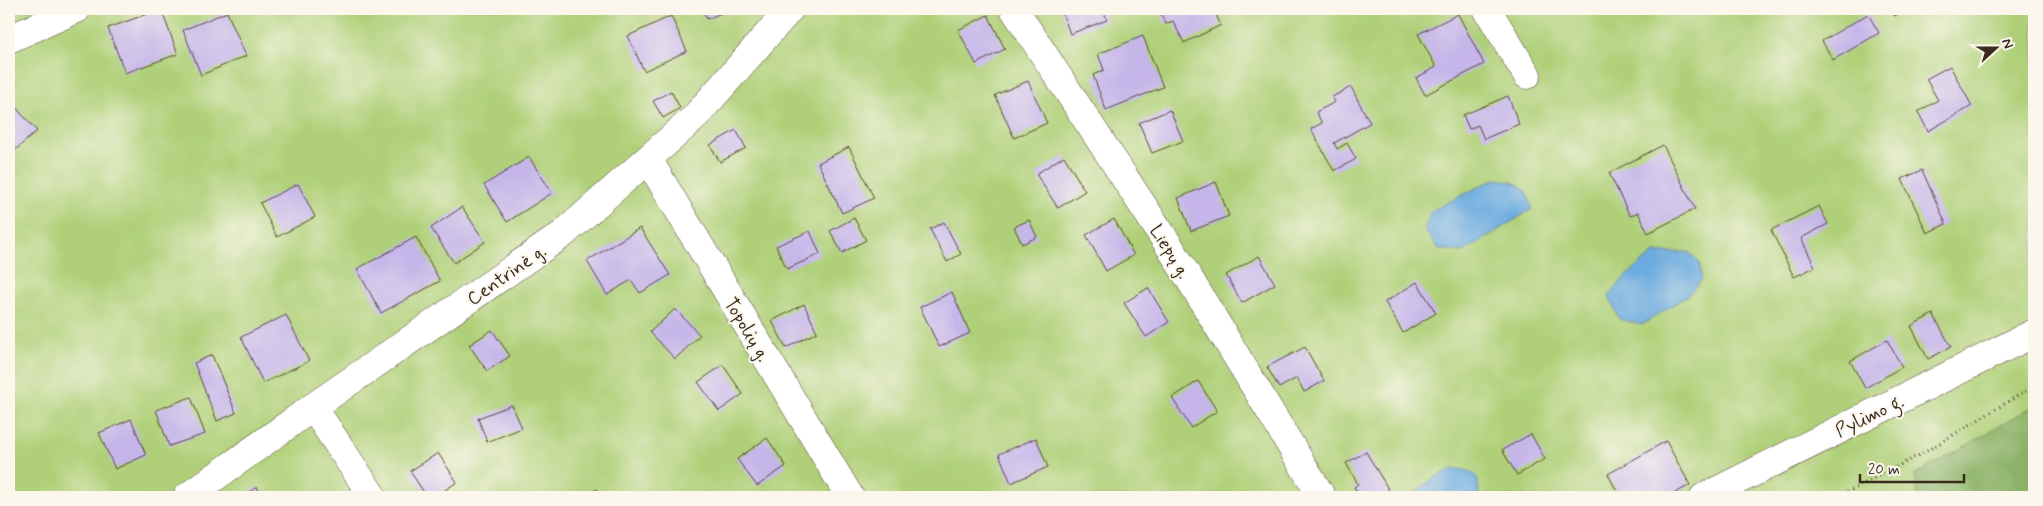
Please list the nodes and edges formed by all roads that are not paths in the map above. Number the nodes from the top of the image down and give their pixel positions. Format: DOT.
graph roads {
  1 [pos="77,9"];
  2 [pos="790,9"];
  3 [pos="1014,9"];
  4 [pos="1486,9"];
  5 [pos="9,40"];
  6 [pos="1527,75"];
  7 [pos="648,159"];
  8 [pos="2034,333"];
  9 [pos="313,407"];
  10 [pos="188,497"];
  11 [pos="373,497"];
  12 [pos="850,497"];
  13 [pos="1322,497"];
  14 [pos="1704,497"];
  1 -- 5 [label="street"];
  2 -- 7 [label="street, Centrinė g."];
  3 -- 13 [label="street, Liepų g."];
  4 -- 6 [label="street"];
  7 -- 9 [label="street, Centrinė g."];
  7 -- 12 [label="street, Topolių g."];
  8 -- 14 [label="street, Pylimo g."];
  9 -- 10 [label="street, Centrinė g."];
  9 -- 11 [label="street"];
}
